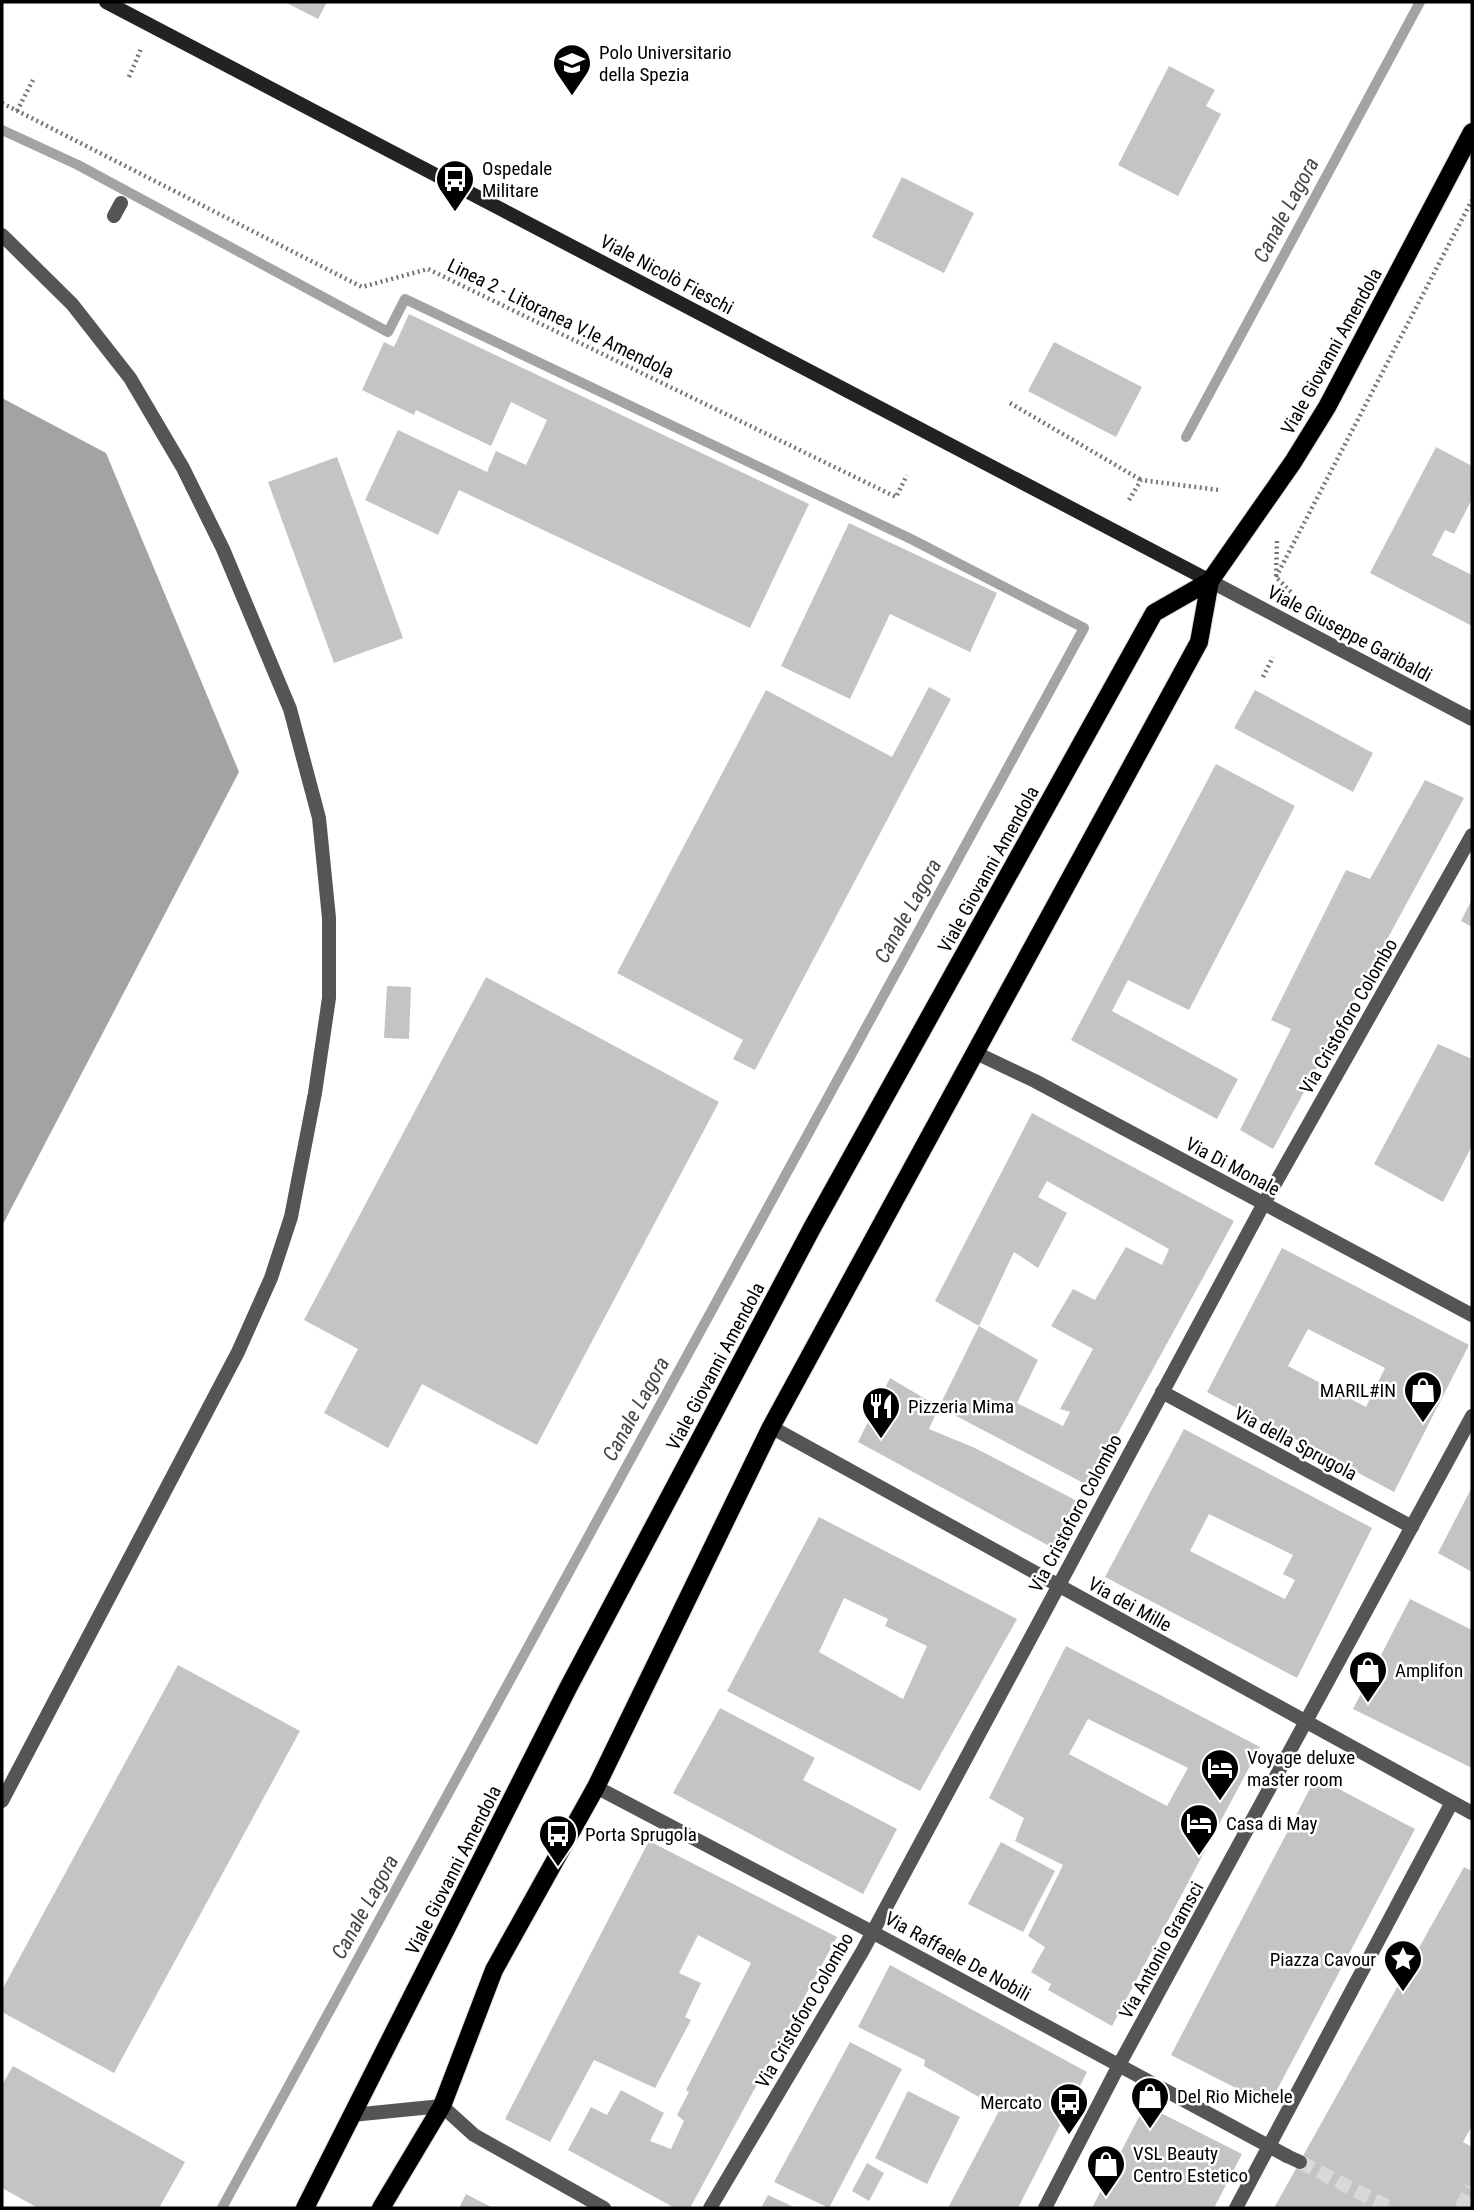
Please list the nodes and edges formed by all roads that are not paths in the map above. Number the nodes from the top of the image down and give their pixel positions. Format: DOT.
graph roads {
  1 [pos="106,2"];
  2 [pos="1472,132"];
  3 [pos="2,235"];
  4 [pos="1210,581"];
  5 [pos="1472,719"];
  6 [pos="1472,835"];
  7 [pos="974,1052"];
  8 [pos="1263,1205"];
  9 [pos="1472,1315"];
  10 [pos="1162,1392"];
  11 [pos="1472,1416"];
  12 [pos="771,1427"];
  13 [pos="1412,1527"];
  14 [pos="1057,1586"];
  15 [pos="1307,1724"];
  16 [pos="596,1787"];
  17 [pos="2,1801"];
  18 [pos="1452,1802"];
  19 [pos="1472,1813"];
  20 [pos="872,1932"];
  21 [pos="1119,2066"];
  22 [pos="442,2106"];
  23 [pos="352,2115"];
  24 [pos="1269,2146"];
  25 [pos="1293,2159"];
  26 [pos="305,2208"];
  27 [pos="381,2208"];
  28 [pos="604,2208"];
  29 [pos="710,2208"];
  30 [pos="1045,2208"];
  31 [pos="1236,2208"];
  1 -- 4 [label="main road, Viale Nicolò Fieschi"];
  2 -- 4 [label="main road, Viale Giovanni Amendola"];
  3 -- 17 [label="street"];
  4 -- 5 [label="street, Viale Giuseppe Garibaldi"];
  4 -- 7 [label="main road, Viale Giovanni Amendola"];
  4 -- 23 [label="main road, Viale Giovanni Amendola"];
  6 -- 8 [label="street, Via Cristoforo Colombo"];
  7 -- 8 [label="street, Via Di Monale"];
  7 -- 12 [label="main road, Viale Giovanni Amendola"];
  8 -- 9 [label="street, Via Di Monale"];
  8 -- 10 [label="street, Via Cristoforo Colombo"];
  10 -- 13 [label="street, Via della Sprugola"];
  10 -- 14 [label="street, Via Cristoforo Colombo"];
  11 -- 13 [label="street, Via Antonio Gramsci"];
  12 -- 14 [label="street, Via dei Mille"];
  12 -- 16 [label="main road, Viale Giovanni Amendola"];
  13 -- 15 [label="street, Via Antonio Gramsci"];
  14 -- 15 [label="street, Via dei Mille"];
  14 -- 20 [label="street, Via Cristoforo Colombo"];
  15 -- 18 [label="street, Via dei Mille"];
  15 -- 21 [label="street, Via Antonio Gramsci"];
  16 -- 20 [label="street, Via Raffaele De Nobili"];
  16 -- 22 [label="main road, Viale Giovanni Amendola"];
  18 -- 19 [label="street, Via dei Mille"];
  18 -- 24 [label="street"];
  20 -- 21 [label="street, Via Raffaele De Nobili"];
  20 -- 29 [label="street, Via Cristoforo Colombo"];
  21 -- 24 [label="street, Via Raffaele De Nobili"];
  21 -- 30 [label="street, Via Antonio Gramsci"];
  22 -- 23 [label="street"];
  22 -- 27 [label="main road, Viale Giovanni Amendola"];
  22 -- 28 [label="street"];
  23 -- 26 [label="main road, Viale Giovanni Amendola"];
  24 -- 25 [label="street, Via Raffaele De Nobili"];
  24 -- 31 [label="street"];
}
